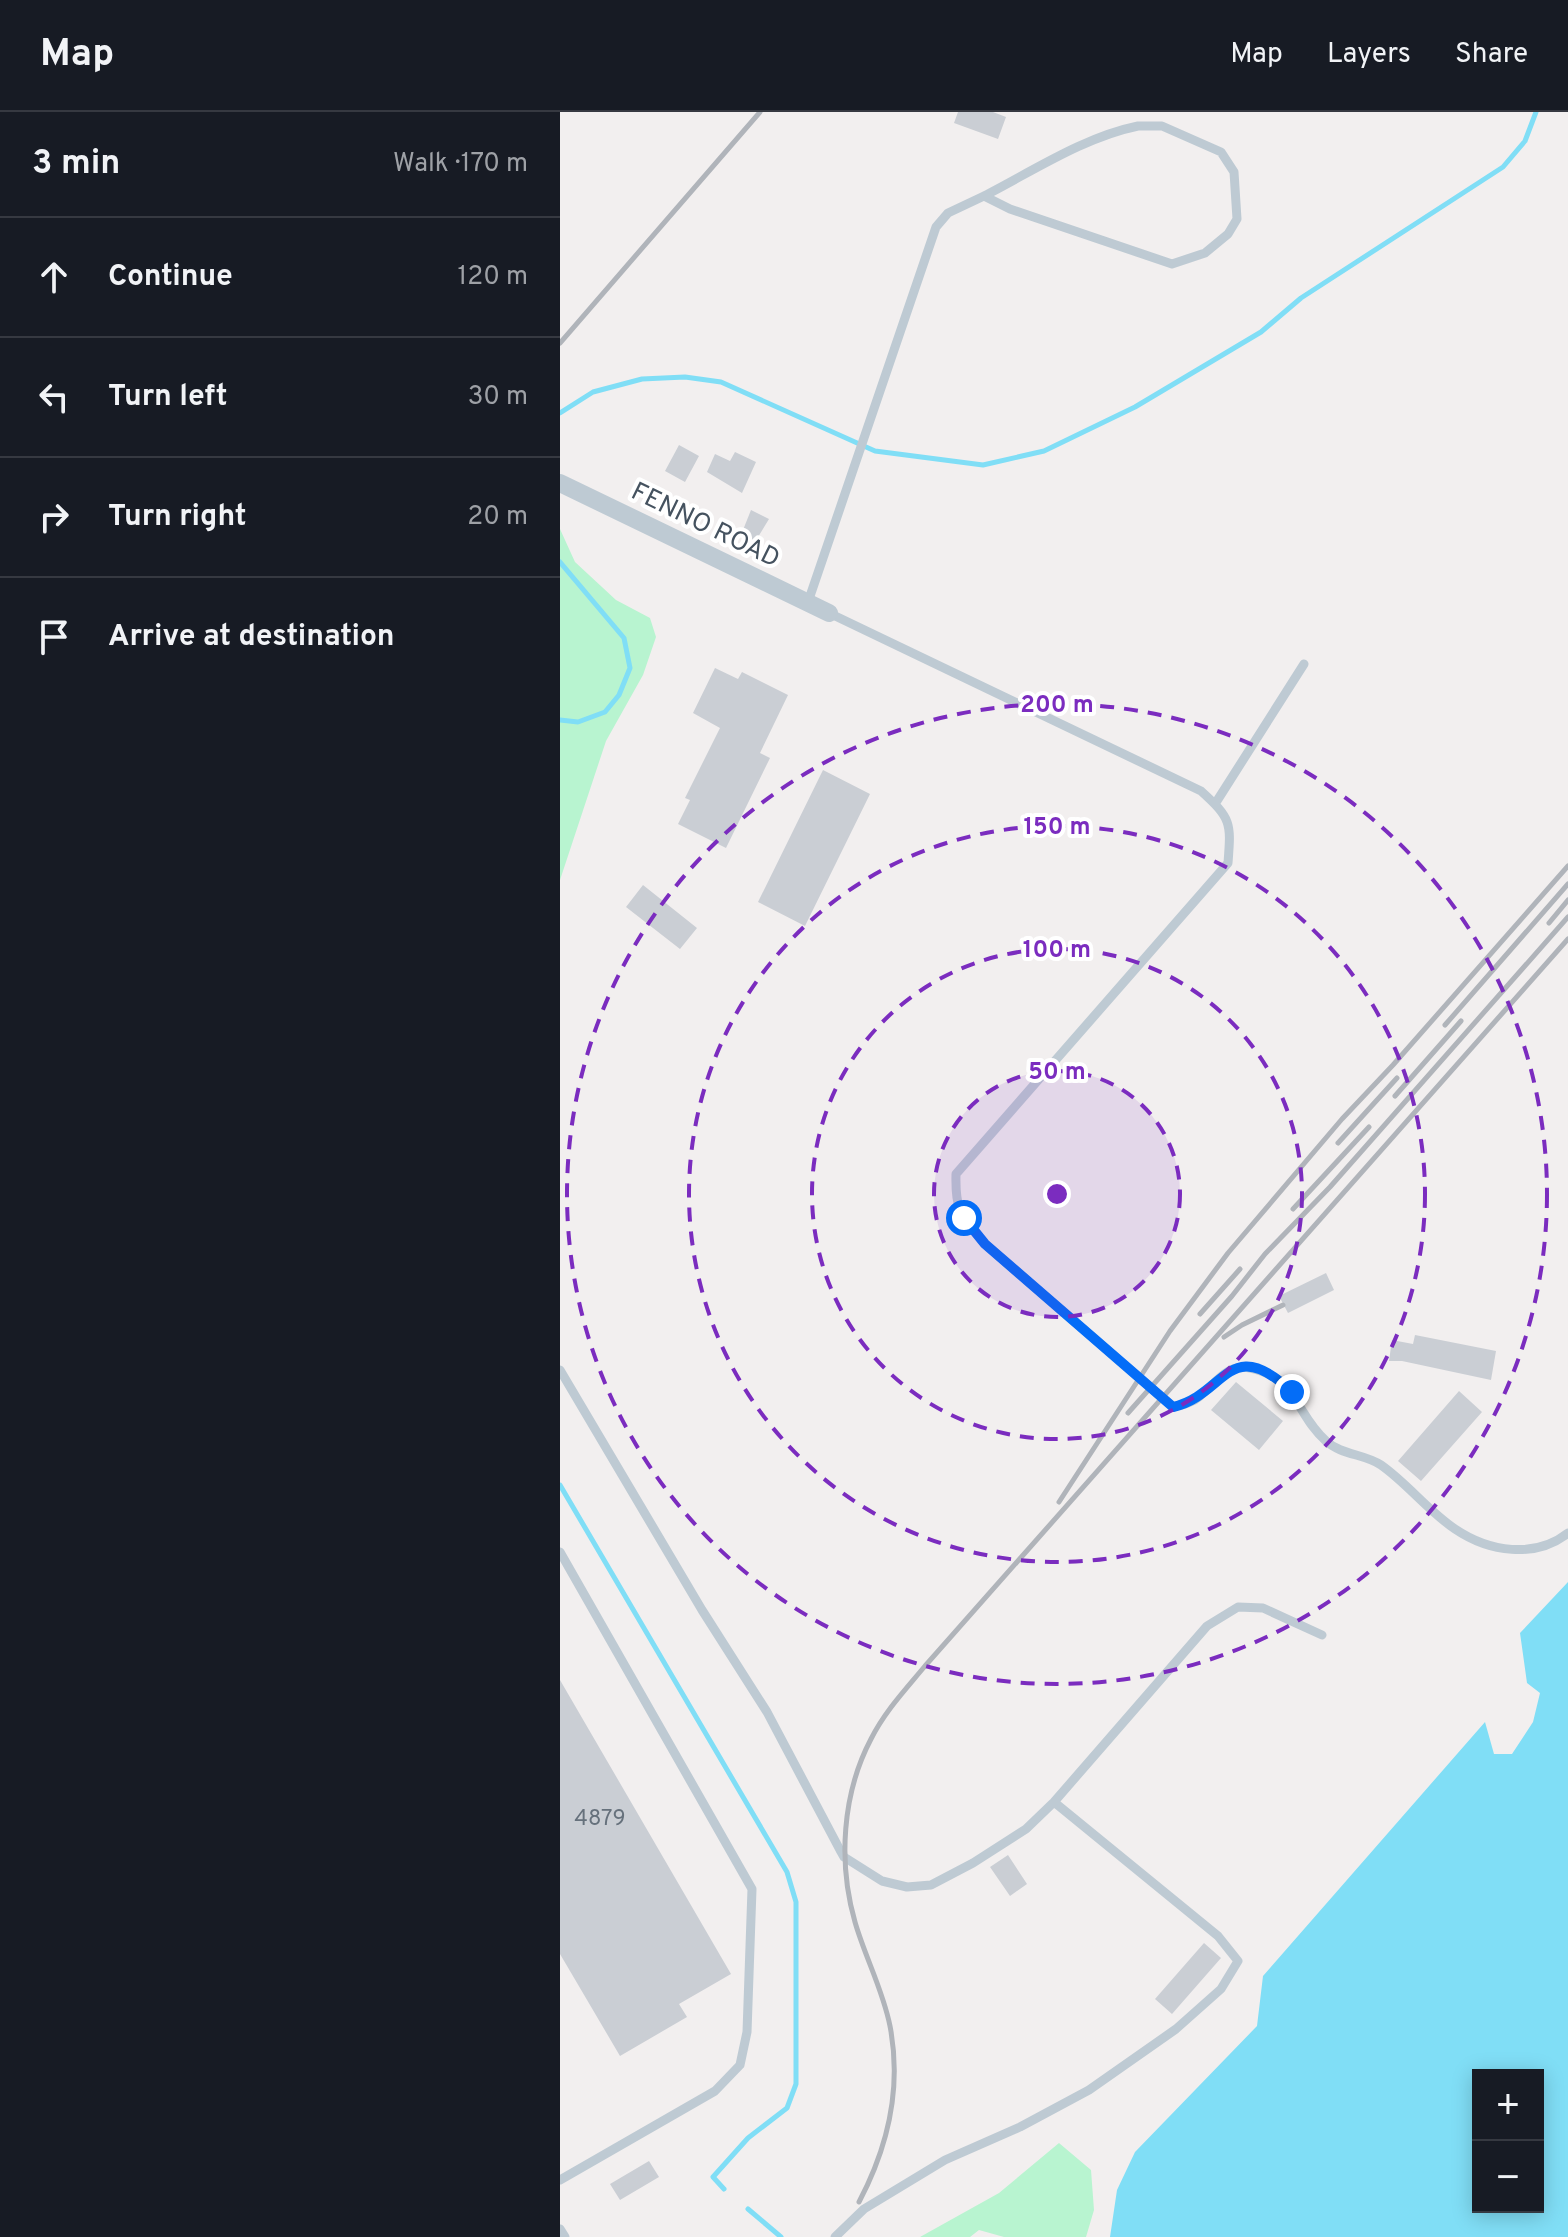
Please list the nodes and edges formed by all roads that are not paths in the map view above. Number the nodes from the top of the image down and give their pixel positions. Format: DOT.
graph roads {
  1 [pos="984,196"];
  2 [pos="560,483"];
  3 [pos="808,602"];
  4 [pos="829,613"];
  5 [pos="1304,664"];
  6 [pos="1215,804"];
  7 [pos="560,1370"];
  8 [pos="1568,1533"];
  9 [pos="560,1552"];
  10 [pos="1322,1635"];
  11 [pos="1054,1802"];
  12 [pos="560,2180"];
  13 [pos="560,2229"];
  14 [pos="565,2237"];
  15 [pos="835,2237"];
  1 -- 1 [label="lane"];
  1 -- 3 [label="lane"];
  2 -- 3 [label="street, FENNO ROAD"];
  3 -- 4 [label="street, FENNO ROAD"];
  4 -- 6 [label="lane"];
  5 -- 6 [label="lane"];
  6 -- 8 [label="lane"];
  7 -- 11 [label="lane"];
  9 -- 12 [label="lane"];
  10 -- 11 [label="lane"];
  11 -- 15 [label="lane"];
  13 -- 14 [label="lane"];
}
